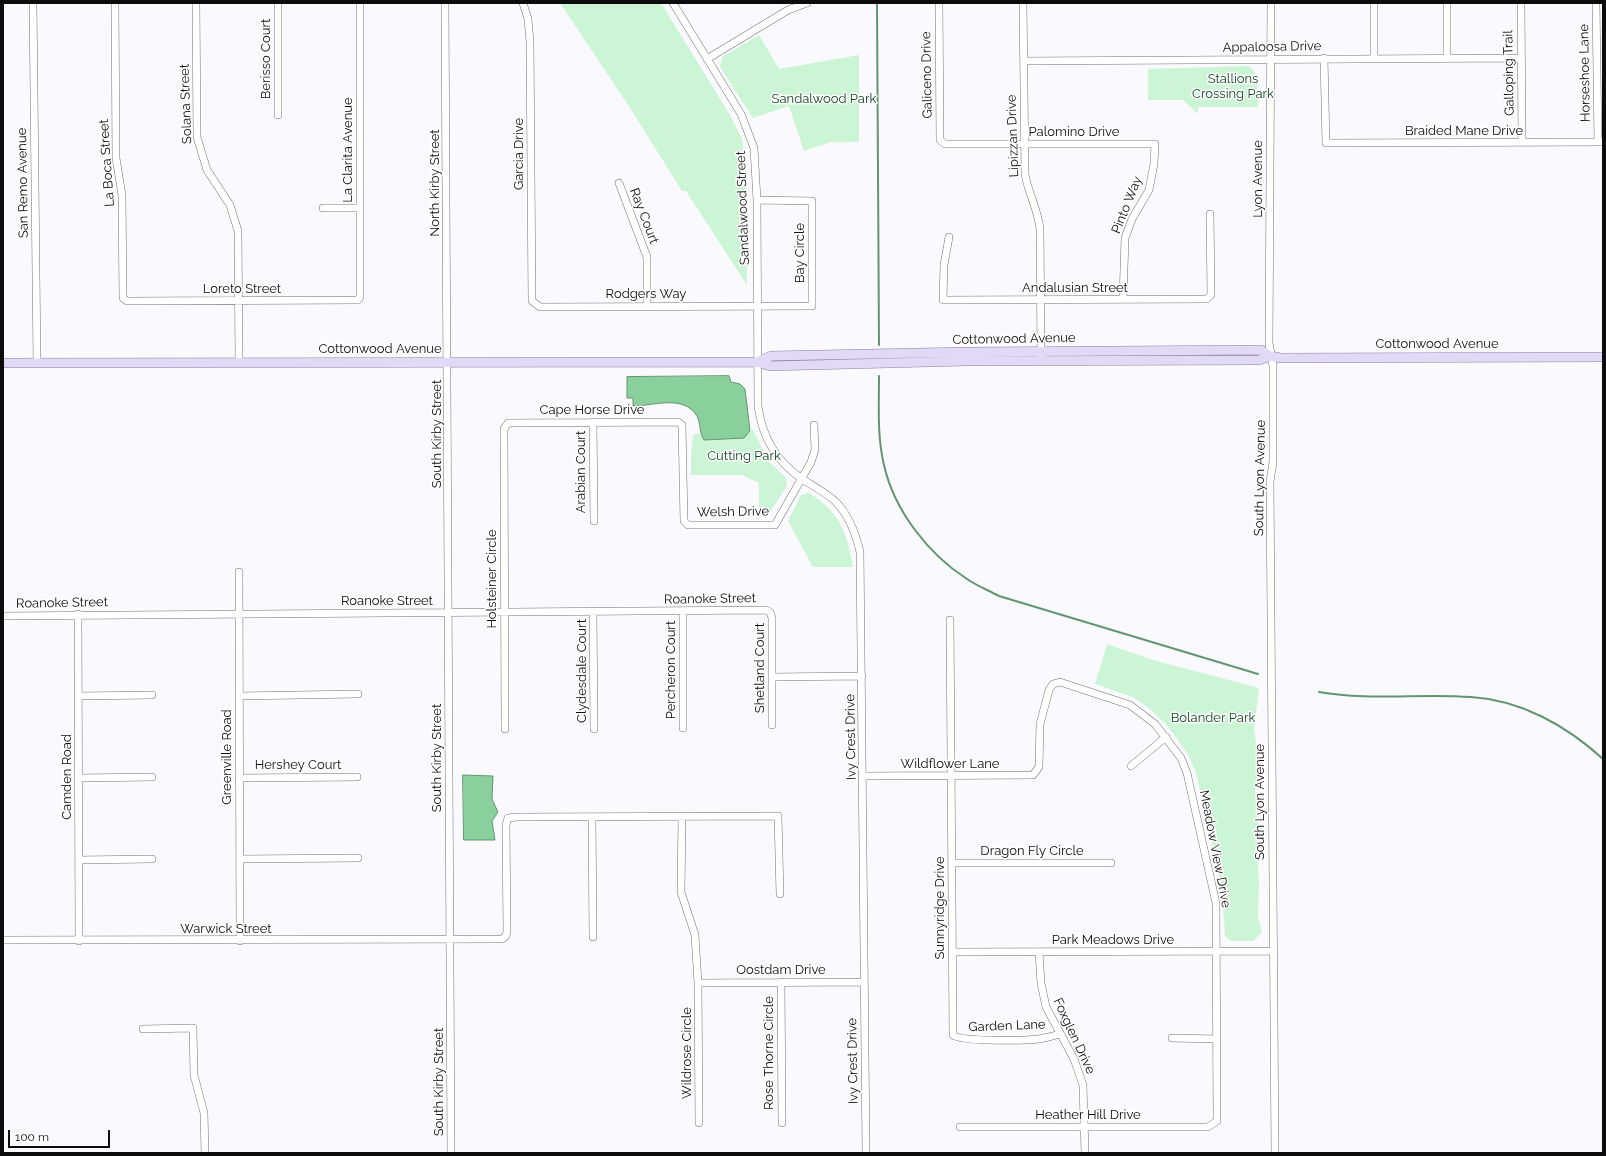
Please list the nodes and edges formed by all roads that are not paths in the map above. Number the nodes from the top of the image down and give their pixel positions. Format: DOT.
graph roads {
  1 [pos="33,3"];
  2 [pos="115,3"];
  3 [pos="196,3"];
  4 [pos="278,3"];
  5 [pos="360,3"];
  6 [pos="445,3"];
  7 [pos="523,3"];
  8 [pos="673,3"];
  9 [pos="807,3"];
  10 [pos="939,3"];
  11 [pos="1023,3"];
  12 [pos="1271,3"];
  13 [pos="1374,3"];
  14 [pos="1447,3"];
  15 [pos="1521,3"];
  16 [pos="1596,3"];
  17 [pos="1324,58"];
  18 [pos="1374,58"];
  19 [pos="1447,58"];
  20 [pos="1521,58"];
  21 [pos="707,59"];
  22 [pos="1271,59"];
  23 [pos="1024,61"];
  24 [pos="1600,62"];
  25 [pos="278,115"];
  26 [pos="1522,142"];
  27 [pos="1600,142"];
  28 [pos="945,144"];
  29 [pos="1024,144"];
  30 [pos="1155,144"];
  31 [pos="619,183"];
  32 [pos="757,200"];
  33 [pos="323,208"];
  34 [pos="360,208"];
  35 [pos="1210,214"];
  36 [pos="949,237"];
  37 [pos="360,297"];
  38 [pos="123,298"];
  39 [pos="1123,299"];
  40 [pos="1040,300"];
  41 [pos="239,301"];
  42 [pos="535,305"];
  43 [pos="647,306"];
  44 [pos="757,306"];
  45 [pos="1041,351"];
  46 [pos="1270,356"];
  47 [pos="1603,358"];
  48 [pos="1041,361"];
  49 [pos="239,362"];
  50 [pos="448,362"];
  51 [pos="757,362"];
  52 [pos="3,363"];
  53 [pos="37,363"];
  54 [pos="593,422"];
  55 [pos="814,425"];
  56 [pos="504,429"];
  57 [pos="802,479"];
  58 [pos="594,521"];
  59 [pos="688,525"];
  60 [pos="239,572"];
  61 [pos="504,612"];
  62 [pos="593,612"];
  63 [pos="683,612"];
  64 [pos="770,612"];
  65 [pos="449,613"];
  66 [pos="78,614"];
  67 [pos="239,614"];
  68 [pos="3,616"];
  69 [pos="950,620"];
  70 [pos="862,676"];
  71 [pos="772,677"];
  72 [pos="358,694"];
  73 [pos="152,695"];
  74 [pos="79,696"];
  75 [pos="239,696"];
  76 [pos="772,725"];
  77 [pos="683,728"];
  78 [pos="505,729"];
  79 [pos="594,729"];
  80 [pos="1166,737"];
  81 [pos="1131,766"];
  82 [pos="1035,773"];
  83 [pos="864,776"];
  84 [pos="952,776"];
  85 [pos="152,777"];
  86 [pos="357,777"];
  87 [pos="79,778"];
  88 [pos="239,778"];
  89 [pos="682,816"];
  90 [pos="592,817"];
  91 [pos="358,858"];
  92 [pos="152,859"];
  93 [pos="240,859"];
  94 [pos="79,860"];
  95 [pos="1111,863"];
  96 [pos="952,864"];
  97 [pos="780,894"];
  98 [pos="593,937"];
  99 [pos="3,940"];
  100 [pos="450,940"];
  101 [pos="79,941"];
  102 [pos="240,941"];
  103 [pos="1274,951"];
  104 [pos="953,952"];
  105 [pos="1040,952"];
  106 [pos="1217,952"];
  107 [pos="698,982"];
  108 [pos="781,982"];
  109 [pos="864,982"];
  110 [pos="143,1029"];
  111 [pos="1059,1034"];
  112 [pos="955,1038"];
  113 [pos="1172,1038"];
  114 [pos="1217,1039"];
  115 [pos="699,1123"];
  116 [pos="782,1123"];
  117 [pos="1215,1124"];
  118 [pos="960,1127"];
  119 [pos="1085,1127"];
  120 [pos="205,1153"];
  121 [pos="451,1153"];
  122 [pos="866,1153"];
  123 [pos="1086,1153"];
  124 [pos="1275,1153"];
  1 -- 53 [label="street, San Remo Avenue"];
  2 -- 38 [label="street, La Boca Street"];
  3 -- 41 [label="street, Solana Street"];
  4 -- 25 [label="street, Berisso Court"];
  5 -- 34 [label="street, La Clarita Avenue"];
  6 -- 50 [label="street, North Kirby Street"];
  7 -- 42 [label="street, Garcia Drive"];
  8 -- 21 [label="street, Sandalwood Street"];
  9 -- 21 [label="street"];
  10 -- 28 [label="street, Galiceno Drive"];
  11 -- 23 [label="street, Lipizzan Drive"];
  12 -- 22 [label="street, Lyon Avenue"];
  13 -- 18 [label="street"];
  14 -- 19 [label="street"];
  15 -- 20 [label="street, Galloping Trail"];
  16 -- 24 [label="street, Horseshoe Lane"];
  17 -- 18 [label="street, Appaloosa Drive"];
  17 -- 22 [label="street, Appaloosa Drive"];
  17 -- 26 [label="street, Braided Mane Drive"];
  18 -- 19 [label="street, Appaloosa Drive"];
  19 -- 20 [label="street, Appaloosa Drive"];
  20 -- 26 [label="street, Galloping Trail"];
  21 -- 32 [label="street, Sandalwood Street"];
  22 -- 23 [label="street, Appaloosa Drive"];
  22 -- 46 [label="street, Lyon Avenue"];
  23 -- 29 [label="street, Lipizzan Drive"];
  24 -- 27 [label="street, Horseshoe Lane"];
  26 -- 27 [label="street, Braided Mane Drive"];
  28 -- 29 [label="street, Palomino Drive"];
  29 -- 30 [label="street, Palomino Drive"];
  29 -- 40 [label="street, Lipizzan Drive"];
  30 -- 39 [label="street, Pinto Way"];
  31 -- 43 [label="street, Ray Court"];
  32 -- 44 [label="street, Sandalwood Street"];
  32 -- 44 [label="street, Bay Circle"];
  33 -- 34 [label="street"];
  34 -- 37 [label="street, La Clarita Avenue"];
  35 -- 39 [label="street, Andalusian Street"];
  36 -- 40 [label="street, Andalusian Street"];
  37 -- 41 [label="street, Loreto Street"];
  38 -- 41 [label="street, Loreto Street"];
  39 -- 40 [label="street, Andalusian Street"];
  40 -- 45 [label="street, Lipizzan Drive"];
  41 -- 49 [label="street, Solana Street"];
  42 -- 43 [label="street, Rodgers Way"];
  43 -- 44 [label="street, Rodgers Way"];
  44 -- 51 [label="street, Sandalwood Street"];
  45 -- 46 [label="main road, Cottonwood Avenue"];
  45 -- 48 [label="street, Lipizzan Drive"];
  45 -- 51 [label="main road, Cottonwood Avenue"];
  46 -- 47 [label="main road, Cottonwood Avenue"];
  46 -- 48 [label="main road, Cottonwood Avenue"];
  46 -- 103 [label="street, South Lyon Avenue"];
  48 -- 51 [label="main road, Cottonwood Avenue"];
  49 -- 50 [label="main road, Cottonwood Avenue"];
  49 -- 53 [label="main road, Cottonwood Avenue"];
  50 -- 51 [label="main road, Cottonwood Avenue"];
  50 -- 65 [label="street, South Kirby Street"];
  51 -- 57 [label="street, Ivy Crest Drive"];
  52 -- 53 [label="main road, Cottonwood Avenue"];
  54 -- 56 [label="street, Cape Horse Drive"];
  54 -- 58 [label="street, Arabian Court"];
  54 -- 59 [label="street, Cape Horse Drive"];
  55 -- 57 [label="street"];
  56 -- 61 [label="street, Holsteiner Circle"];
  57 -- 59 [label="street, Welsh Drive"];
  57 -- 70 [label="street, Ivy Crest Drive"];
  60 -- 67 [label="street, Greenville Road"];
  61 -- 62 [label="street, Roanoke Street"];
  61 -- 65 [label="street, Roanoke Street"];
  61 -- 78 [label="street, Holsteiner Circle"];
  62 -- 63 [label="street, Roanoke Street"];
  62 -- 79 [label="street, Clydesdale Court"];
  63 -- 64 [label="street, Roanoke Street"];
  63 -- 77 [label="street, Percheron Court"];
  64 -- 71 [label="street, Shetland Court"];
  65 -- 67 [label="street, Roanoke Street"];
  65 -- 100 [label="street, South Kirby Street"];
  66 -- 67 [label="street, Roanoke Street"];
  66 -- 68 [label="street, Roanoke Street"];
  66 -- 74 [label="street, Camden Road"];
  67 -- 75 [label="street, Greenville Road"];
  69 -- 84 [label="street, Sunnyridge Drive"];
  70 -- 71 [label="street"];
  70 -- 83 [label="street, Ivy Crest Drive"];
  71 -- 76 [label="street, Shetland Court"];
  72 -- 75 [label="street"];
  73 -- 74 [label="street"];
  74 -- 87 [label="street, Camden Road"];
  75 -- 88 [label="street, Greenville Road"];
  80 -- 81 [label="street"];
  80 -- 82 [label="street, Meadow View Drive"];
  80 -- 106 [label="street, Meadow View Drive"];
  82 -- 84 [label="street, Wildflower Lane"];
  83 -- 84 [label="street, Wildflower Lane"];
  83 -- 109 [label="street, Ivy Crest Drive"];
  84 -- 96 [label="street, Sunnyridge Drive"];
  85 -- 87 [label="street"];
  86 -- 88 [label="street, Hershey Court"];
  87 -- 94 [label="street, Camden Road"];
  88 -- 93 [label="street, Greenville Road"];
  89 -- 90 [label="street"];
  89 -- 97 [label="street"];
  89 -- 107 [label="street, Wildrose Circle"];
  90 -- 98 [label="street"];
  90 -- 100 [label="street, Warwick Street"];
  91 -- 93 [label="street"];
  92 -- 94 [label="street"];
  93 -- 102 [label="street, Greenville Road"];
  94 -- 101 [label="street, Camden Road"];
  95 -- 96 [label="street, Dragon Fly Circle"];
  96 -- 104 [label="street, Sunnyridge Drive"];
  99 -- 101 [label="street, Warwick Street"];
  100 -- 102 [label="street, Warwick Street"];
  100 -- 121 [label="street, South Kirby Street"];
  101 -- 102 [label="street, Warwick Street"];
  103 -- 106 [label="street, Park Meadows Drive"];
  103 -- 124 [label="street, South Lyon Avenue"];
  104 -- 105 [label="street, Park Meadows Drive"];
  104 -- 112 [label="street, Sunnyridge Drive"];
  105 -- 106 [label="street, Park Meadows Drive"];
  105 -- 111 [label="street, Foxglen Drive"];
  106 -- 114 [label="street, Meadow View Drive"];
  107 -- 108 [label="street, Oostdam Drive"];
  107 -- 115 [label="street, Wildrose Circle"];
  108 -- 109 [label="street, Oostdam Drive"];
  108 -- 116 [label="street, Rose Thorne Circle"];
  109 -- 122 [label="street, Ivy Crest Drive"];
  110 -- 120 [label="street"];
  111 -- 112 [label="street, Garden Lane"];
  111 -- 119 [label="street, Foxglen Drive"];
  113 -- 114 [label="street"];
  114 -- 117 [label="street, Meadow View Drive"];
  117 -- 119 [label="street, Heather Hill Drive"];
  118 -- 119 [label="street, Heather Hill Drive"];
  119 -- 123 [label="street, Foxglen Drive"];
}
